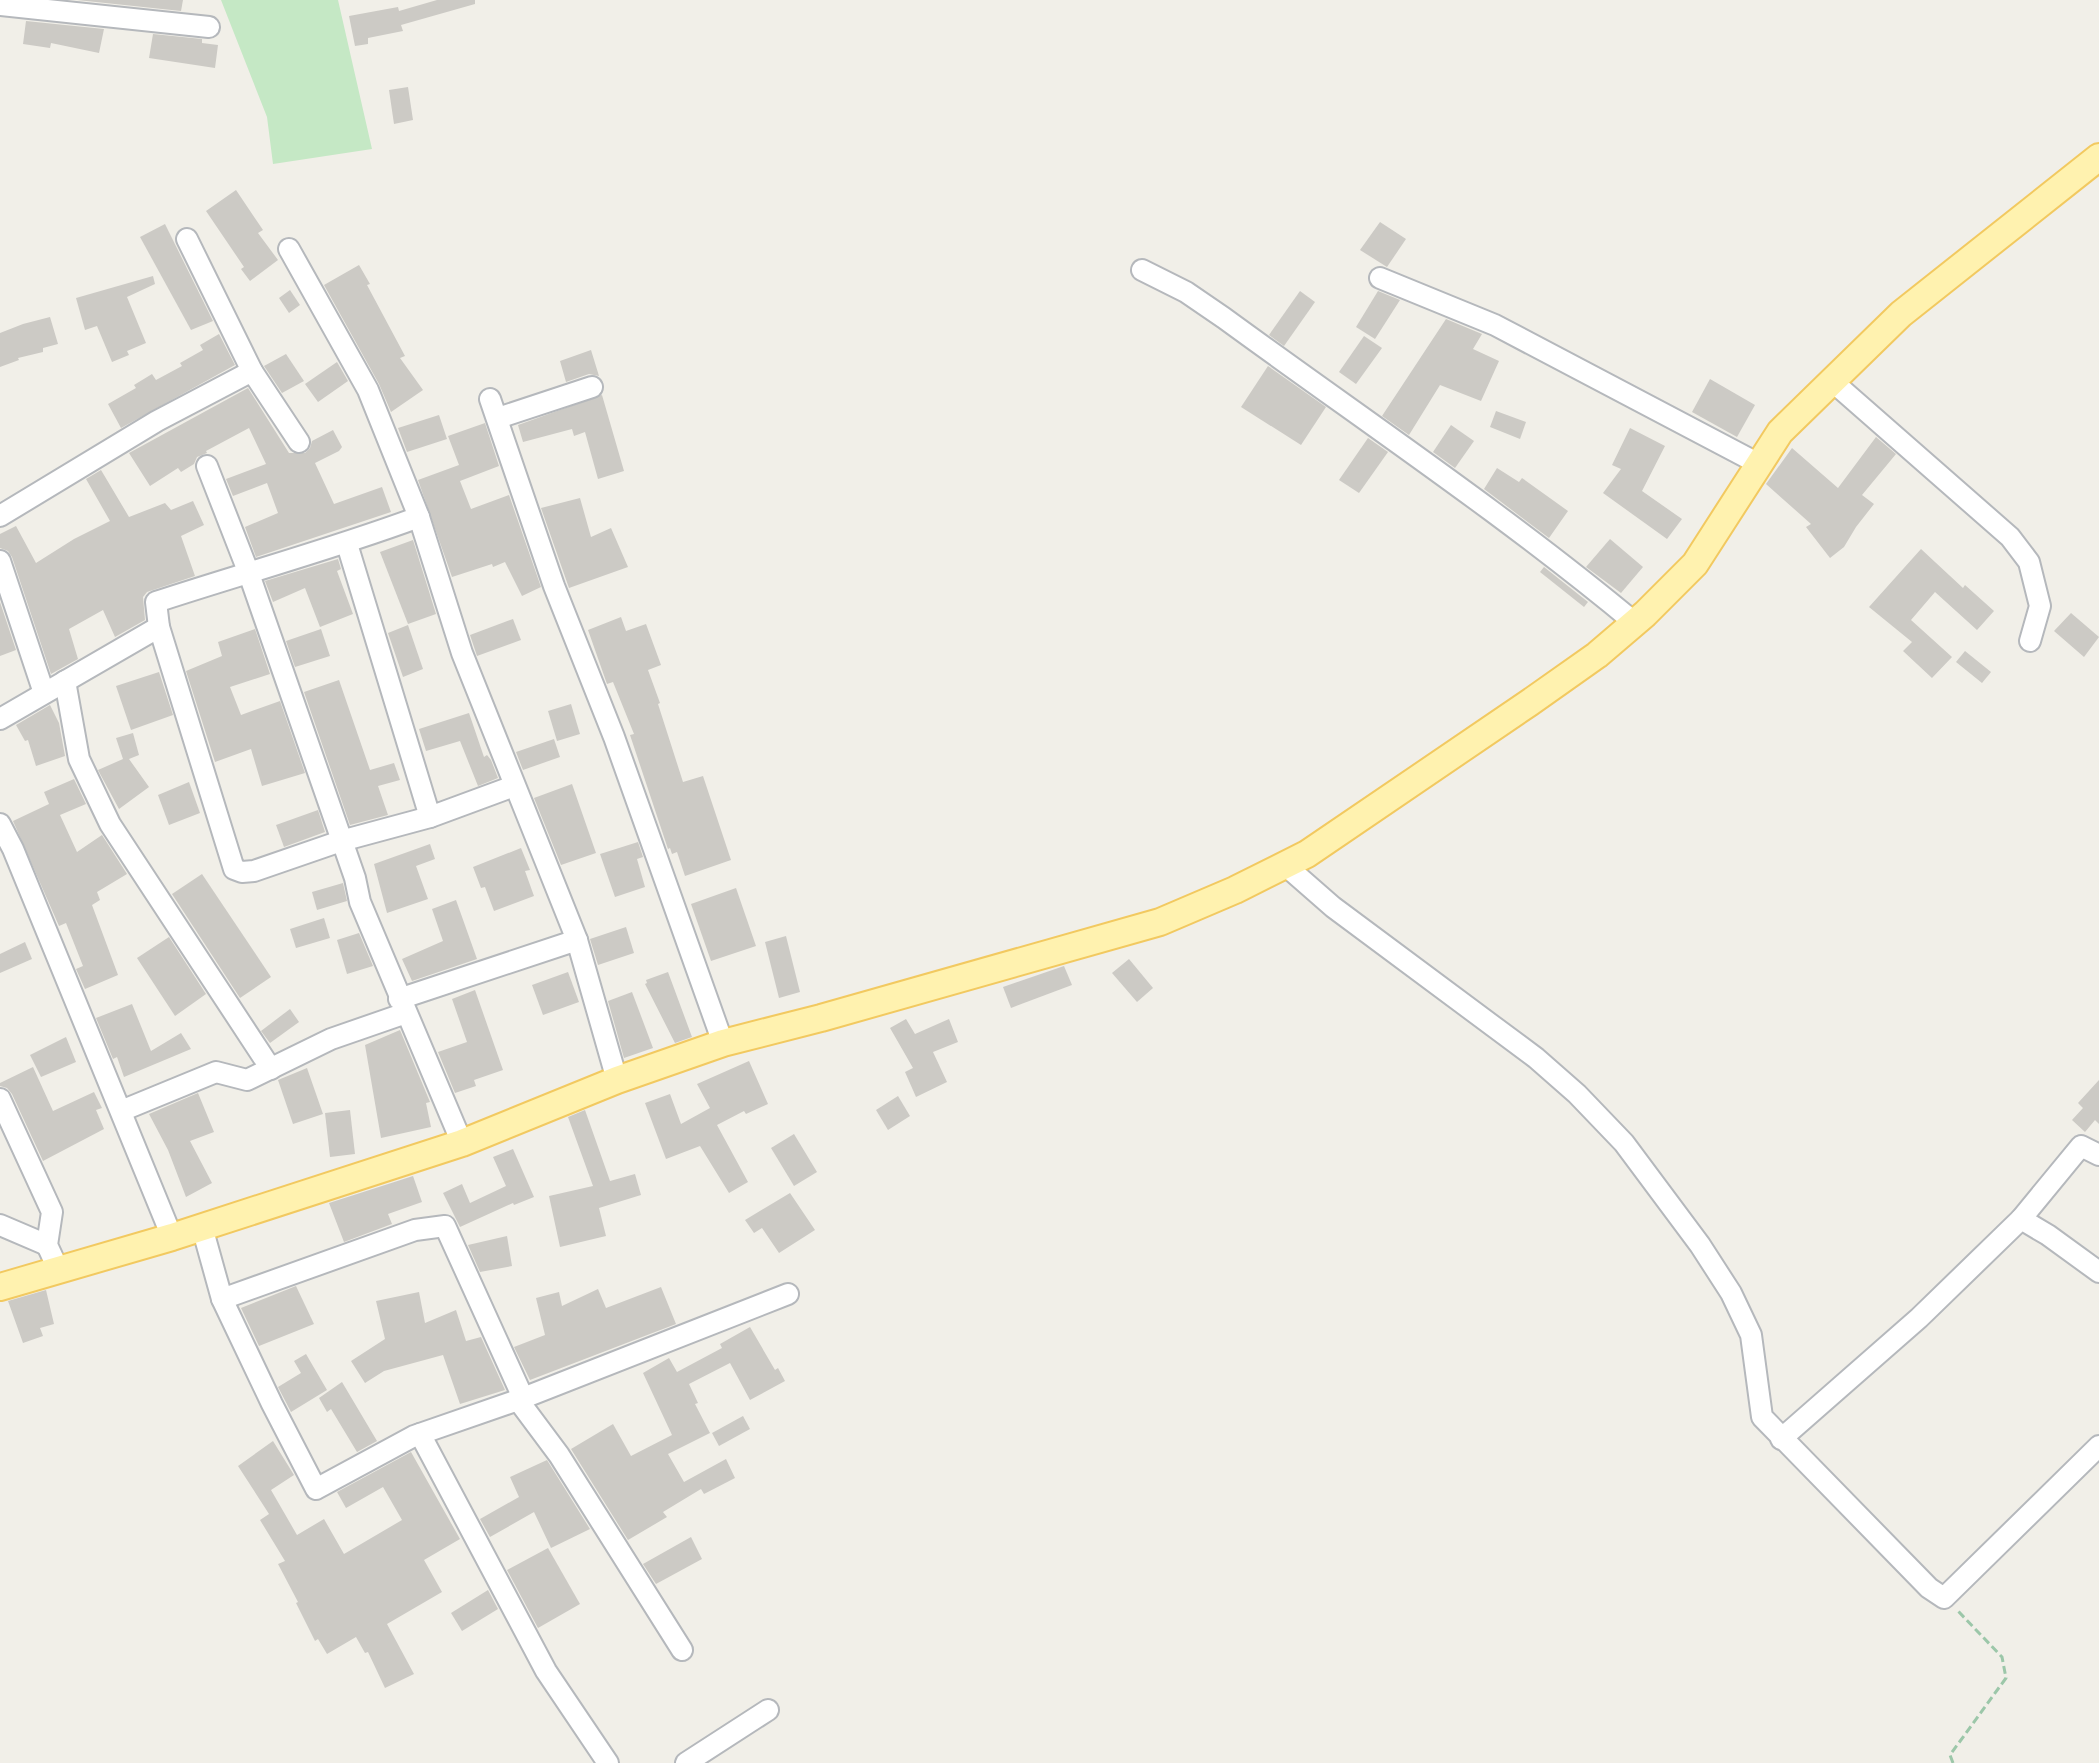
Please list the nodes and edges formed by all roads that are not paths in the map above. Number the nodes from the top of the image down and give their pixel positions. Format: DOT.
graph roads {
  1 [pos="0,5"];
  2 [pos="209,27"];
  3 [pos="2099,157"];
  4 [pos="187,239"];
  5 [pos="289,249"];
  6 [pos="1142,270"];
  7 [pos="1380,278"];
  8 [pos="252,371"];
  9 [pos="1832,381"];
  10 [pos="592,387"];
  11 [pos="299,442"];
  12 [pos="1759,464"];
  13 [pos="207,466"];
  14 [pos="0,516"];
  15 [pos="419,517"];
  16 [pos="347,544"];
  17 [pos="0,561"];
  18 [pos="248,571"];
  19 [pos="1635,623"];
  20 [pos="159,627"];
  21 [pos="2030,641"];
  22 [pos="65,681"];
  23 [pos="44,693"];
  24 [pos="0,719"];
  25 [pos="514,786"];
  26 [pos="430,817"];
  27 [pos="0,824"];
  28 [pos="341,841"];
  29 [pos="1285,865"];
  30 [pos="577,940"];
  31 [pos="402,1006"];
  32 [pos="723,1043"];
  33 [pos="271,1069"];
  34 [pos="617,1080"];
  35 [pos="0,1099"];
  36 [pos="121,1111"];
  37 [pos="462,1143"];
  38 [pos="2099,1155"];
  39 [pos="2021,1219"];
  40 [pos="0,1225"];
  41 [pos="202,1227"];
  42 [pos="172,1237"];
  43 [pos="47,1245"];
  44 [pos="59,1271"];
  45 [pos="2099,1272"];
  46 [pos="0,1287"];
  47 [pos="788,1294"];
  48 [pos="222,1299"];
  49 [pos="518,1400"];
  50 [pos="420,1434"];
  51 [pos="1781,1439"];
  52 [pos="2099,1446"];
  53 [pos="682,1650"];
  54 [pos="768,1710"];
  55 [pos="608,1763"];
  56 [pos="686,1763"];
  1 -- 2 [label="street"];
  3 -- 9 [label="main road"];
  4 -- 8 [label="street"];
  5 -- 15 [label="street"];
  6 -- 19 [label="street"];
  7 -- 12 [label="street"];
  8 -- 11 [label="street"];
  8 -- 14 [label="street"];
  9 -- 12 [label="main road"];
  9 -- 21 [label="street"];
  10 -- 32 [label="street"];
  12 -- 19 [label="main road"];
  13 -- 18 [label="street"];
  15 -- 16 [label="street"];
  15 -- 25 [label="street"];
  16 -- 18 [label="street"];
  16 -- 26 [label="street"];
  17 -- 23 [label="street"];
  18 -- 20 [label="street"];
  18 -- 28 [label="street"];
  19 -- 29 [label="main road"];
  20 -- 22 [label="street"];
  20 -- 28 [label="street"];
  22 -- 23 [label="street"];
  22 -- 33 [label="street"];
  23 -- 24 [label="street"];
  25 -- 26 [label="street"];
  25 -- 30 [label="street"];
  26 -- 28 [label="street"];
  27 -- 36 [label="street"];
  28 -- 31 [label="street"];
  29 -- 32 [label="main road"];
  29 -- 51 [label="street"];
  30 -- 31 [label="street"];
  30 -- 34 [label="street"];
  31 -- 33 [label="street"];
  31 -- 37 [label="street"];
  32 -- 34 [label="main road"];
  33 -- 36 [label="street"];
  34 -- 37 [label="main road"];
  35 -- 43 [label="street"];
  36 -- 42 [label="street"];
  37 -- 41 [label="main road"];
  38 -- 39 [label="street"];
  39 -- 45 [label="street"];
  39 -- 51 [label="street"];
  40 -- 43 [label="street"];
  41 -- 42 [label="main road"];
  41 -- 48 [label="street"];
  42 -- 44 [label="main road"];
  43 -- 44 [label="street"];
  44 -- 46 [label="main road"];
  47 -- 49 [label="street"];
  48 -- 49 [label="street"];
  48 -- 50 [label="street"];
  49 -- 50 [label="street"];
  49 -- 53 [label="street"];
  50 -- 55 [label="street"];
  51 -- 52 [label="street"];
  54 -- 56 [label="street"];
}
